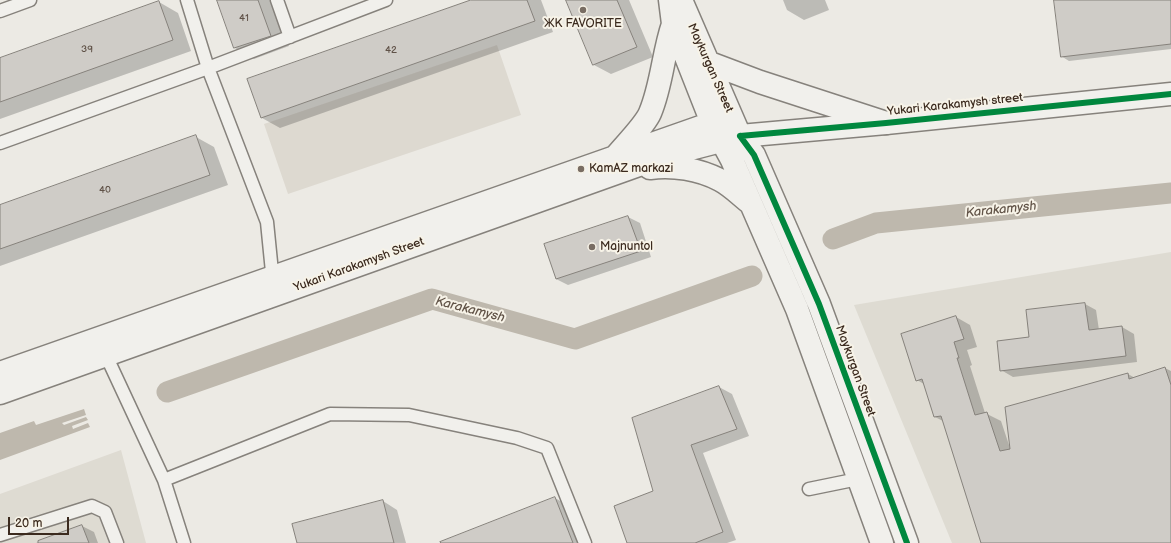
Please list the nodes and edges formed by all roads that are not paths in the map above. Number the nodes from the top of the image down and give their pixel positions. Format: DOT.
graph roads {
  1 [pos="30,0"];
  2 [pos="187,0"];
  3 [pos="277,0"];
  4 [pos="386,0"];
  5 [pos="670,0"];
  6 [pos="681,0"];
  7 [pos="0,10"];
  8 [pos="673,24"];
  9 [pos="290,37"];
  10 [pos="708,62"];
  11 [pos="208,68"];
  12 [pos="1171,94"];
  13 [pos="886,123"];
  14 [pos="724,133"];
  15 [pos="0,143"];
  16 [pos="617,164"];
  17 [pos="754,211"];
  18 [pos="274,286"];
  19 [pos="102,347"];
  20 [pos="0,373"];
  21 [pos="0,393"];
  22 [pos="858,479"];
  23 [pos="164,480"];
  24 [pos="810,489"];
  25 [pos="0,535"];
  26 [pos="117,543"];
  27 [pos="184,543"];
  28 [pos="584,543"];
  29 [pos="882,543"];
  30 [pos="907,543"];
  1 -- 7 [label="lane"];
  2 -- 11 [label="lane"];
  3 -- 9 [label="lane"];
  4 -- 9 [label="lane"];
  5 -- 8 [label="main road, Maykurgan Street"];
  6 -- 10 [label="main road, Maykurgan Street"];
  8 -- 14 [label="main road, Maykurgan Street"];
  8 -- 16 [label="main road"];
  9 -- 11 [label="lane"];
  10 -- 13 [label="main road"];
  10 -- 14 [label="main road, Maykurgan Street"];
  11 -- 15 [label="lane"];
  11 -- 18 [label="lane"];
  12 -- 13 [label="main road, Yukari Karakamysh street"];
  13 -- 14 [label="main road, Yukari Karakamysh street"];
  14 -- 16 [label="main road, Yukari Karakamysh Street"];
  14 -- 17 [label="main road, Maykurgan Street"];
  14 -- 30 [label="main road, Maykurgan Street"];
  16 -- 17 [label="main road"];
  16 -- 18 [label="main road, Yukari Karakamysh Street"];
  17 -- 22 [label="main road, Maykurgan Street"];
  18 -- 19 [label="main road, Yukari Karakamysh Street"];
  19 -- 20 [label="main road, Yukari Karakamysh Street"];
  19 -- 21 [label="main road, Yukari Karakamysh Street"];
  19 -- 23 [label="lane"];
  22 -- 24 [label="lane"];
  22 -- 29 [label="main road, Maykurgan Street"];
  23 -- 27 [label="lane"];
  23 -- 28 [label="lane"];
  25 -- 26 [label="lane"];
}
